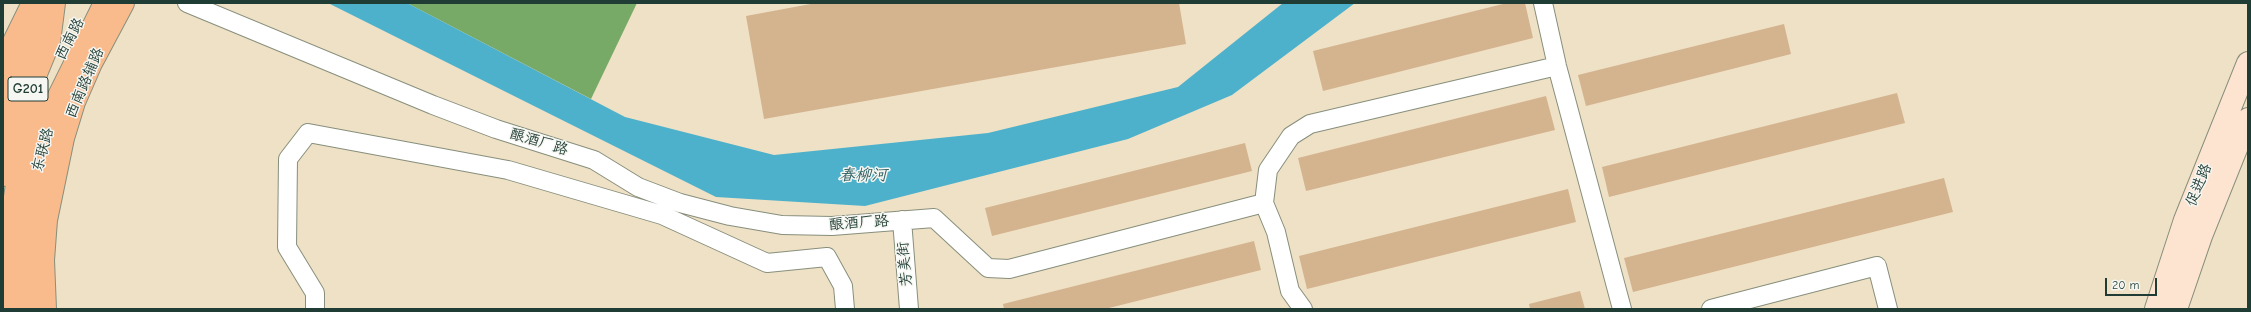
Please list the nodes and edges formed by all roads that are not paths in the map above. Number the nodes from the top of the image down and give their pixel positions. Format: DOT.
graph roads {
  1 [pos="33,3"];
  2 [pos="52,3"];
  3 [pos="88,3"];
  4 [pos="105,3"];
  5 [pos="123,3"];
  6 [pos="187,3"];
  7 [pos="1543,3"];
  8 [pos="2248,63"];
  9 [pos="3,64"];
  10 [pos="1557,66"];
  11 [pos="3,111"];
  12 [pos="2248,119"];
  13 [pos="3,175"];
  14 [pos="1264,203"];
  15 [pos="902,220"];
  16 [pos="11,309"];
  17 [pos="28,309"];
  18 [pos="45,309"];
  19 [pos="315,309"];
  20 [pos="845,309"];
  21 [pos="909,309"];
  22 [pos="1303,309"];
  23 [pos="1622,309"];
  24 [pos="1711,309"];
  25 [pos="1888,309"];
  26 [pos="2156,309"];
  27 [pos="2176,309"];
  1 -- 9 [label="main road"];
  2 -- 11 [label="main road"];
  2 -- 13 [label="main road, 西南路 / G201"];
  3 -- 16 [label="main road, 西南路 / G201"];
  4 -- 17 [label="main road, 东联路"];
  5 -- 18 [label="main road, 西南路辅路"];
  6 -- 15 [label="street, 酿酒厂路"];
  7 -- 10 [label="street"];
  8 -- 26 [label="main road, 促进路"];
  10 -- 14 [label="street"];
  10 -- 23 [label="street"];
  12 -- 27 [label="main road, 促进路"];
  14 -- 15 [label="street, 酿酒厂路"];
  14 -- 22 [label="street"];
  15 -- 21 [label="street, 芳美街"];
  19 -- 20 [label="street"];
  24 -- 25 [label="street"];
}
